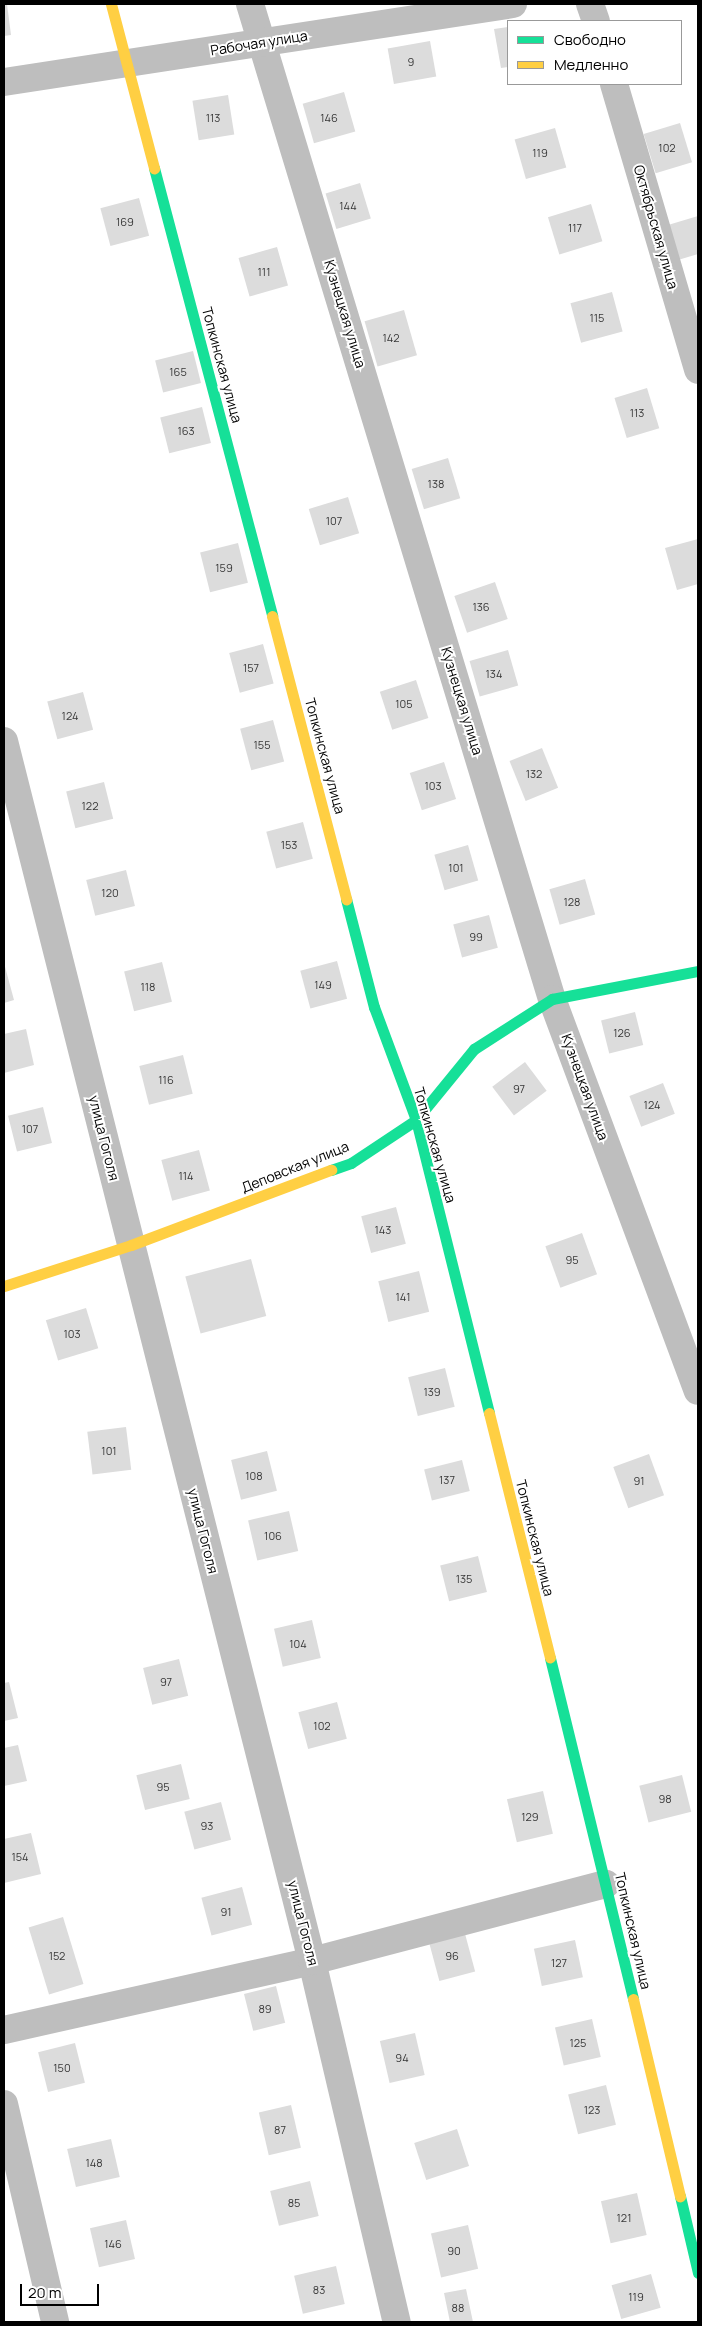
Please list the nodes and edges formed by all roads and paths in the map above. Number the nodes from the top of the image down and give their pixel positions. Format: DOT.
graph roads {
  1 [pos="111,4"];
  2 [pos="250,4"];
  3 [pos="513,4"];
  4 [pos="590,4"];
  5 [pos="596,20"];
  6 [pos="264,43"];
  7 [pos="128,63"];
  8 [pos="4,82"];
  9 [pos="614,85"];
  10 [pos="698,370"];
  11 [pos="4,741"];
  12 [pos="698,971"];
  13 [pos="552,999"];
  14 [pos="416,1120"];
  15 [pos="131,1245"];
  16 [pos="4,1286"];
  17 [pos="698,1391"];
  18 [pos="606,1884"];
  19 [pos="312,1961"];
  20 [pos="4,2030"];
  21 [pos="4,2104"];
  22 [pos="698,2273"];
  23 [pos="55,2322"];
  24 [pos="397,2322"];
  1 -- 7 [label="street, Топкинская улица"];
  2 -- 6 [label="street, Кузнецкая улица"];
  3 -- 6 [label="street, Рабочая улица"];
  4 -- 5 [label="street"];
  6 -- 7 [label="street, Рабочая улица"];
  6 -- 13 [label="street, Кузнецкая улица"];
  7 -- 8 [label="street, Рабочая улица"];
  7 -- 14 [label="street, Топкинская улица"];
  9 -- 10 [label="street, Октябрьская улица"];
  11 -- 15 [label="street, улица Гоголя"];
  12 -- 13 [label="street, Деповская улица"];
  13 -- 14 [label="street, Деповская улица"];
  13 -- 17 [label="street, Кузнецкая улица"];
  14 -- 15 [label="street, Деповская улица"];
  14 -- 18 [label="street, Топкинская улица"];
  15 -- 16 [label="street, Деповская улица"];
  15 -- 19 [label="street, улица Гоголя"];
  18 -- 19 [label="street"];
  18 -- 22 [label="street, Топкинская улица"];
  19 -- 20 [label="street"];
  19 -- 24 [label="street, улица Гоголя"];
  21 -- 23 [label="street"];
}
